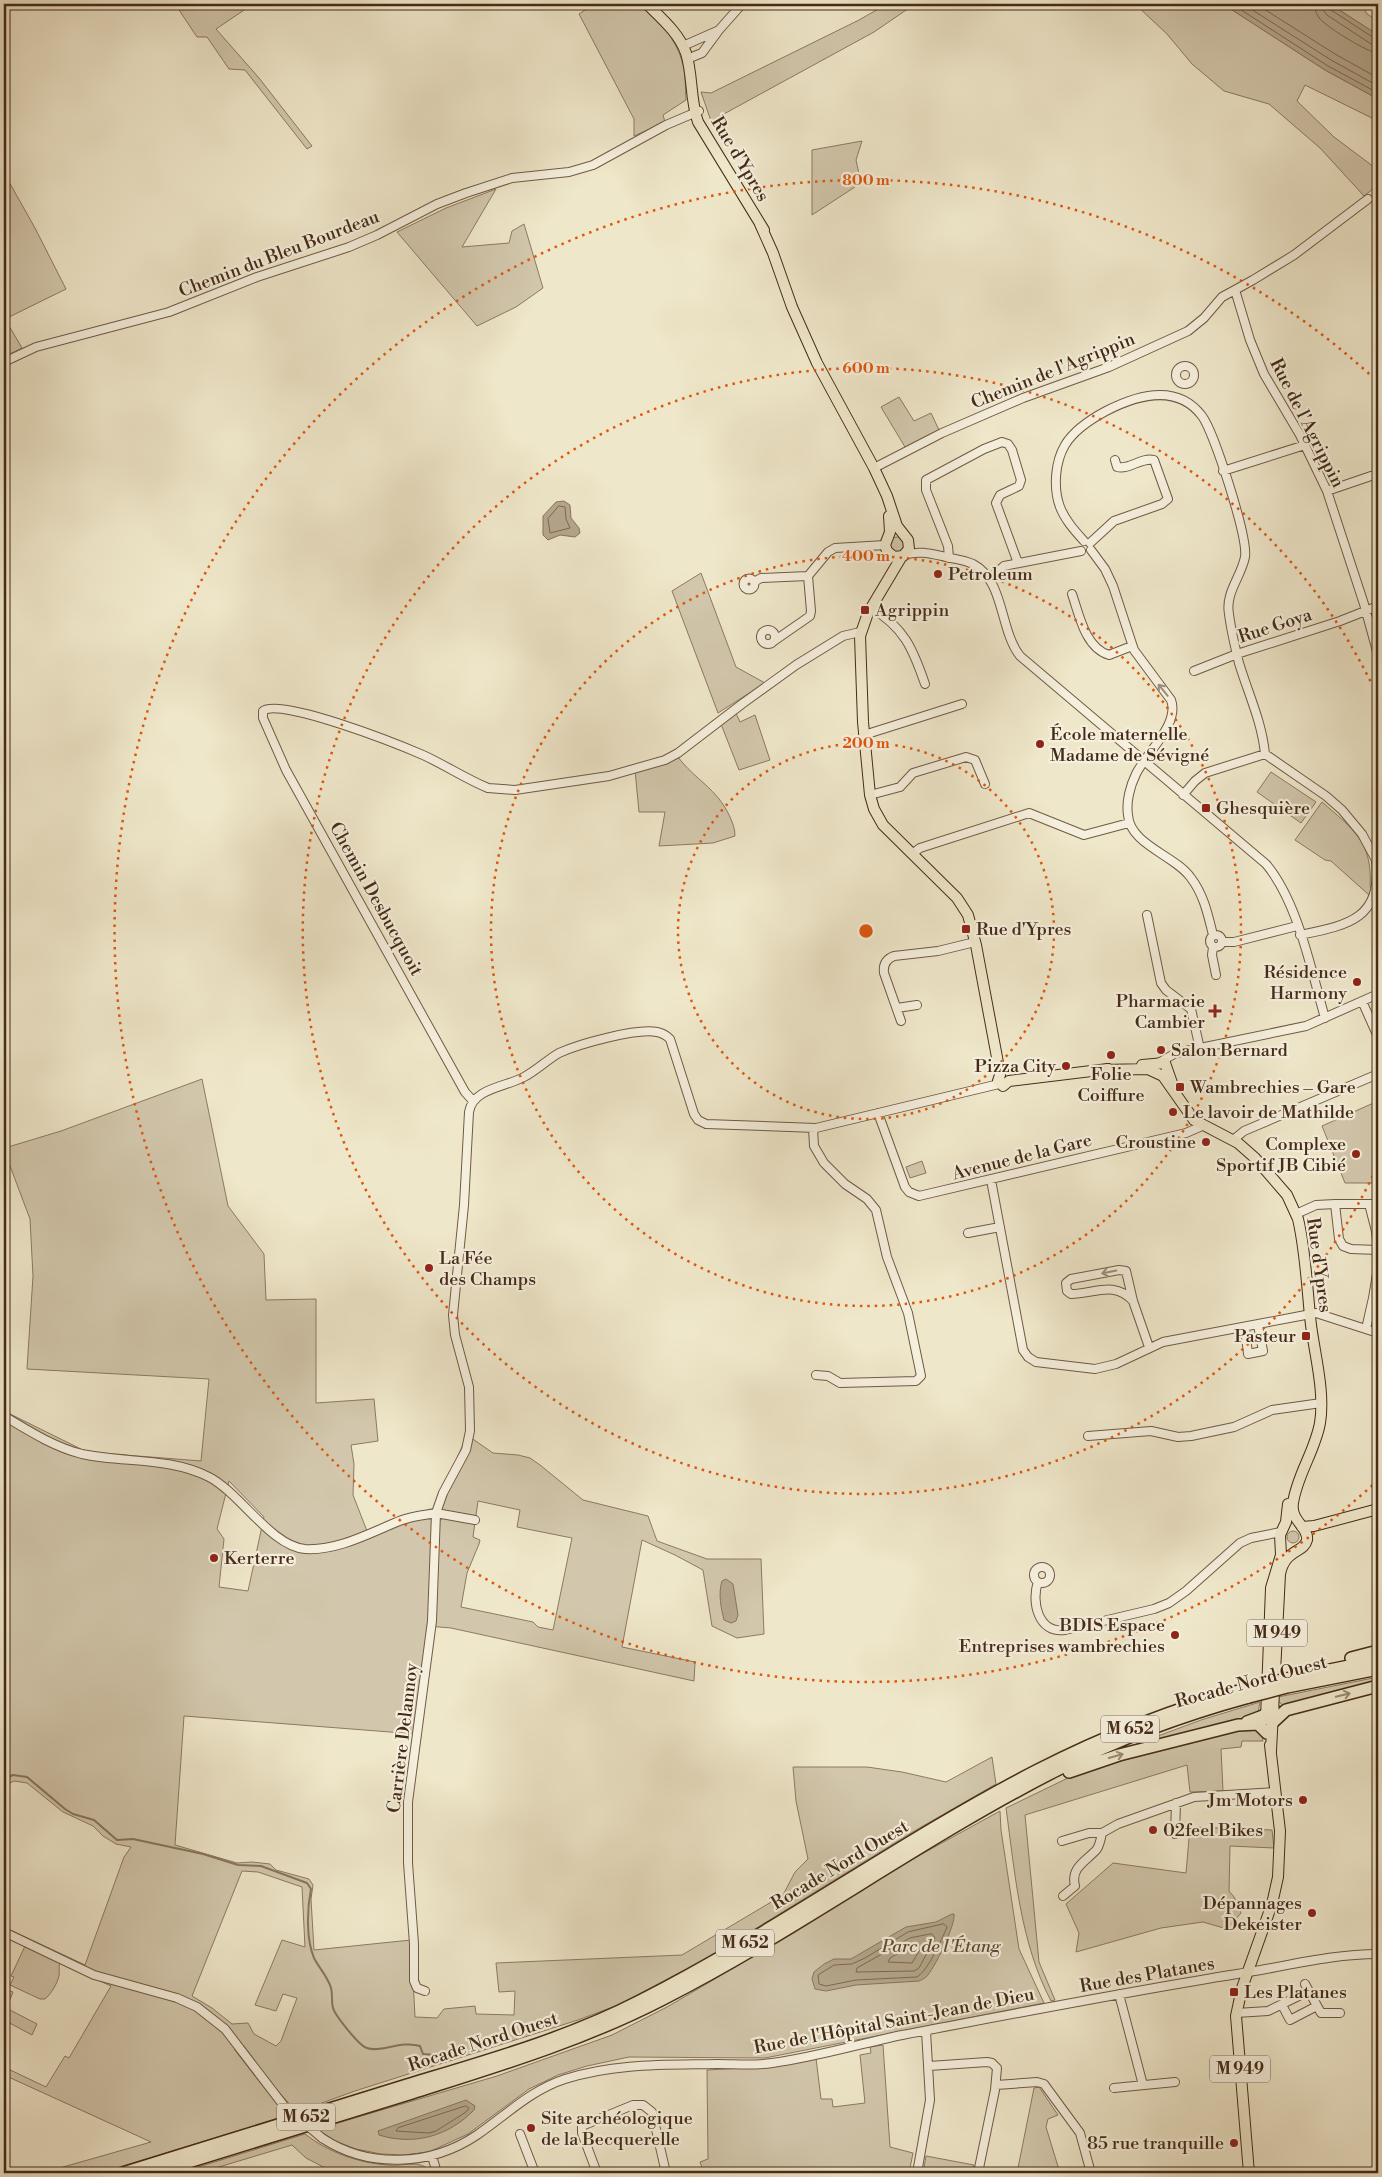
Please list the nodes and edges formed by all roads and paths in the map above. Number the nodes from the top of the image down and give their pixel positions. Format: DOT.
graph roads {
  1 [pos="647,4"];
  2 [pos="741,4"];
  3 [pos="719,30"];
  4 [pos="683,46"];
  5 [pos="688,59"];
  6 [pos="697,112"];
  7 [pos="1368,199"];
  8 [pos="1235,290"];
  9 [pos="4,362"];
  10 [pos="1182,384"];
  11 [pos="1177,397"];
  12 [pos="1305,445"];
  13 [pos="1114,460"];
  14 [pos="874,468"];
  15 [pos="1223,471"];
  16 [pos="1378,476"];
  17 [pos="881,483"];
  18 [pos="1327,490"];
  19 [pos="907,538"];
  20 [pos="887,545"];
  21 [pos="1088,545"];
  22 [pos="926,552"];
  23 [pos="903,556"];
  24 [pos="949,558"];
  25 [pos="1018,564"];
  26 [pos="808,576"];
  27 [pos="989,579"];
  28 [pos="754,582"];
  29 [pos="883,587"];
  30 [pos="1072,594"];
  31 [pos="1378,606"];
  32 [pos="871,608"];
  33 [pos="1366,611"];
  34 [pos="860,632"];
  35 [pos="774,641"];
  36 [pos="1132,646"];
  37 [pos="1237,654"];
  38 [pos="1378,656"];
  39 [pos="1194,671"];
  40 [pos="925,684"];
  41 [pos="962,704"];
  42 [pos="864,735"];
  43 [pos="1265,754"];
  44 [pos="1143,762"];
  45 [pos="985,784"];
  46 [pos="870,795"];
  47 [pos="1183,795"];
  48 [pos="1129,823"];
  49 [pos="912,854"];
  50 [pos="1377,859"];
  51 [pos="1147,915"];
  52 [pos="1297,926"];
  53 [pos="1213,935"];
  54 [pos="1300,935"];
  55 [pos="975,942"];
  56 [pos="1222,942"];
  57 [pos="1213,947"];
  58 [pos="1216,975"];
  59 [pos="1378,994"];
  60 [pos="1362,1001"];
  61 [pos="917,1005"];
  62 [pos="897,1008"];
  63 [pos="1325,1018"];
  64 [pos="901,1020"];
  65 [pos="1378,1037"];
  66 [pos="1200,1049"];
  67 [pos="1162,1068"];
  68 [pos="1378,1074"];
  69 [pos="1003,1080"];
  70 [pos="473,1101"];
  71 [pos="878,1113"];
  72 [pos="1202,1126"];
  73 [pos="813,1128"];
  74 [pos="1233,1140"];
  75 [pos="991,1180"];
  76 [pos="1335,1204"];
  77 [pos="1369,1204"];
  78 [pos="1378,1204"];
  79 [pos="1296,1214"];
  80 [pos="1000,1227"];
  81 [pos="968,1233"];
  82 [pos="1378,1250"];
  83 [pos="1378,1268"];
  84 [pos="1376,1298"];
  85 [pos="1133,1301"];
  86 [pos="1310,1314"];
  87 [pos="1258,1325"];
  88 [pos="1244,1328"];
  89 [pos="1366,1329"];
  90 [pos="1378,1333"];
  91 [pos="1149,1347"];
  92 [pos="816,1374"];
  93 [pos="1321,1403"];
  94 [pos="4,1416"];
  95 [pos="1088,1436"];
  96 [pos="1297,1485"];
  97 [pos="1378,1509"];
  98 [pos="436,1512"];
  99 [pos="474,1520"];
  100 [pos="1332,1521"];
  101 [pos="1301,1527"];
  102 [pos="1281,1537"];
  103 [pos="1306,1543"];
  104 [pos="1296,1551"];
  105 [pos="1038,1582"];
  106 [pos="1378,1651"];
  107 [pos="1378,1660"];
  108 [pos="1378,1669"];
  109 [pos="1302,1675"];
  110 [pos="1286,1683"];
  111 [pos="1378,1686"];
  112 [pos="1286,1710"];
  113 [pos="1270,1714"];
  114 [pos="1238,1725"];
  115 [pos="1017,1788"];
  116 [pos="1276,1792"];
  117 [pos="989,1802"];
  118 [pos="1176,1803"];
  119 [pos="1102,1833"];
  120 [pos="1175,1834"];
  121 [pos="1062,1841"];
  122 [pos="1064,1896"];
  123 [pos="4,1932"];
  124 [pos="1378,1954"];
  125 [pos="1248,1972"];
  126 [pos="425,1991"];
  127 [pos="1119,1994"];
  128 [pos="1282,2005"];
  129 [pos="1317,2006"];
  130 [pos="1050,2007"];
  131 [pos="1236,2013"];
  132 [pos="1340,2013"];
  133 [pos="926,2030"];
  134 [pos="929,2066"];
  135 [pos="1175,2082"];
  136 [pos="996,2085"];
  137 [pos="1143,2085"];
  138 [pos="1114,2088"];
  139 [pos="520,2134"];
  140 [pos="432,2156"];
  141 [pos="124,2173"];
  142 [pos="153,2173"];
  143 [pos="437,2173"];
  144 [pos="535,2173"];
  145 [pos="597,2173"];
  146 [pos="666,2173"];
  147 [pos="917,2173"];
  148 [pos="978,2173"];
  149 [pos="1091,2173"];
  150 [pos="1250,2173"];
  1 -- 4 [label="main road, Rue d'Ypres"];
  2 -- 3 [label="street"];
  3 -- 4 [label="street"];
  3 -- 5 [label="street"];
  4 -- 5 [label="main road, Rue d'Ypres"];
  5 -- 6 [label="main road, Rue d'Ypres"];
  6 -- 9 [label="street, Chemin du Bleu Bourdeau"];
  6 -- 14 [label="main road, Rue d'Ypres"];
  7 -- 8 [label="street, Chemin de l'Agrippin"];
  8 -- 12 [label="street, Rue de l'Agrippin"];
  8 -- 14 [label="street, Chemin de l'Agrippin"];
  10 -- 11 [label="street"];
  11 -- 15 [label="street"];
  11 -- 21 [label="street"];
  12 -- 15 [label="street"];
  12 -- 18 [label="street, Rue de l'Agrippin"];
  13 -- 21 [label="street"];
  14 -- 17 [label="main road, Rue d'Ypres"];
  15 -- 37 [label="street"];
  16 -- 18 [label="street"];
  17 -- 19 [label="main road, Rue d'Ypres"];
  17 -- 20 [label="main road, Rue d'Ypres"];
  18 -- 33 [label="street, Rue de l'Agrippin"];
  19 -- 20 [label="main road"];
  19 -- 22 [label="street"];
  19 -- 23 [label="main road"];
  20 -- 23 [label="main road"];
  20 -- 26 [label="street"];
  20 -- 29 [label="main road, Rue d'Ypres"];
  21 -- 25 [label="street"];
  21 -- 36 [label="street"];
  22 -- 23 [label="street"];
  22 -- 24 [label="street"];
  23 -- 29 [label="main road, Rue d'Ypres"];
  24 -- 25 [label="street"];
  24 -- 27 [label="street"];
  25 -- 27 [label="street"];
  26 -- 28 [label="street"];
  26 -- 35 [label="street"];
  27 -- 44 [label="street"];
  29 -- 32 [label="main road, Rue d'Ypres"];
  30 -- 36 [label="street"];
  31 -- 33 [label="street, Rue Goya"];
  32 -- 34 [label="main road, Rue d'Ypres"];
  32 -- 40 [label="street"];
  33 -- 37 [label="street, Rue Goya"];
  33 -- 38 [label="street, Rue de l'Agrippin"];
  34 -- 42 [label="main road, Rue d'Ypres"];
  34 -- 70 [label="street, Chemin Desbucquoit"];
  44 -- 36 [label="street, one-way"];
  37 -- 39 [label="street, Rue Goya"];
  37 -- 43 [label="street"];
  41 -- 42 [label="street"];
  42 -- 46 [label="main road, Rue d'Ypres"];
  43 -- 47 [label="street"];
  43 -- 50 [label="street"];
  44 -- 47 [label="street"];
  44 -- 48 [label="street"];
  45 -- 46 [label="street"];
  46 -- 49 [label="main road, Rue d'Ypres"];
  47 -- 52 [label="street"];
  48 -- 49 [label="street"];
  48 -- 53 [label="street"];
  49 -- 55 [label="main road, Rue d'Ypres"];
  50 -- 54 [label="street"];
  51 -- 66 [label="street"];
  52 -- 54 [label="street"];
  52 -- 56 [label="street"];
  53 -- 56 [label="street"];
  53 -- 57 [label="street"];
  54 -- 63 [label="street"];
  55 -- 62 [label="street"];
  55 -- 69 [label="main road, Rue d'Ypres"];
  56 -- 57 [label="street"];
  57 -- 58 [label="street"];
  59 -- 60 [label="street"];
  60 -- 63 [label="street"];
  60 -- 65 [label="street"];
  61 -- 62 [label="street"];
  62 -- 64 [label="street"];
  63 -- 66 [label="street"];
  66 -- 67 [label="street"];
  67 -- 69 [label="main road"];
  67 -- 72 [label="main road, Rue d'Ypres / M 949"];
  68 -- 74 [label="street"];
  69 -- 71 [label="street"];
  70 -- 73 [label="street"];
  70 -- 98 [label="street, Carrière Delannoy"];
  71 -- 73 [label="street"];
  71 -- 75 [label="street, Avenue de la Gare"];
  72 -- 74 [label="main road, Rue d'Ypres / M 949"];
  72 -- 75 [label="street, Avenue de la Gare"];
  73 -- 92 [label="street"];
  74 -- 79 [label="main road, Rue d'Ypres / M 949"];
  75 -- 80 [label="street"];
  76 -- 77 [label="street"];
  76 -- 79 [label="street"];
  76 -- 82 [label="street"];
  77 -- 78 [label="street"];
  77 -- 82 [label="street"];
  79 -- 86 [label="main road, Rue d'Ypres / M 949"];
  80 -- 81 [label="street"];
  80 -- 91 [label="street"];
  83 -- 84 [label="street"];
  84 -- 89 [label="street"];
  85 -- 85 [label="street, one-way"];
  85 -- 91 [label="street"];
  86 -- 87 [label="street"];
  86 -- 89 [label="street"];
  86 -- 93 [label="main road, Rue d'Ypres / M 949"];
  87 -- 88 [label="street"];
  87 -- 88 [label="street"];
  88 -- 91 [label="street"];
  89 -- 90 [label="street"];
  93 -- 95 [label="street"];
  93 -- 96 [label="main road, Rue d'Ypres / M 949"];
  94 -- 98 [label="street"];
  96 -- 101 [label="main road, Rue d'Ypres / M 949"];
  96 -- 102 [label="main road, Rue d'Ypres / M 949"];
  97 -- 100 [label="main road"];
  98 -- 99 [label="street"];
  98 -- 126 [label="street, Carrière Delannoy"];
  100 -- 101 [label="main road"];
  100 -- 103 [label="main road"];
  101 -- 102 [label="main road"];
  101 -- 103 [label="main road"];
  102 -- 104 [label="main road"];
  102 -- 105 [label="street"];
  102 -- 113 [label="main road, Rue d'Ypres / M 949"];
  103 -- 104 [label="main road"];
  104 -- 113 [label="main road, Rue d'Ypres / M 949"];
  106 -- 109 [label="highway"];
  107 -- 109 [label="highway, Rocade Nord Ouest / M 652"];
  108 -- 110 [label="highway, Rocade Nord Ouest / M 652"];
  109 -- 110 [label="highway, Rocade Nord Ouest / M 652"];
  110 -- 115 [label="highway, Rocade Nord Ouest / M 652, bridge"];
  112 -- 111 [label="highway, one-way"];
  112 -- 113 [label="highway"];
  112 -- 113 [label="highway"];
  113 -- 114 [label="highway"];
  113 -- 114 [label="highway"];
  113 -- 116 [label="main road, Rue d'Ypres / M 949"];
  115 -- 114 [label="highway, one-way"];
  115 -- 117 [label="highway, Rocade Nord Ouest / M 652"];
  116 -- 118 [label="street"];
  116 -- 125 [label="main road, Rue d'Ypres / M 949"];
  117 -- 141 [label="highway, Rocade Nord Ouest / M 652"];
  117 -- 142 [label="highway, Rocade Nord Ouest / M 652"];
  118 -- 119 [label="street"];
  118 -- 120 [label="street"];
  119 -- 121 [label="street"];
  119 -- 122 [label="street"];
  123 -- 140 [label="street, Rue de l'Hôpital Saint-Jean de Dieu, bridge"];
  124 -- 125 [label="street, Rue des Platanes"];
  125 -- 127 [label="street, Rue des Platanes"];
  125 -- 131 [label="main road, Rue d'Ypres / M 949"];
  127 -- 130 [label="street, Rue des Platanes"];
  127 -- 137 [label="street"];
  128 -- 129 [label="street"];
  128 -- 129 [label="street"];
  128 -- 131 [label="street"];
  129 -- 132 [label="street"];
  130 -- 133 [label="street, Rue de l'Hôpital Saint-Jean de Dieu"];
  131 -- 150 [label="main road, Rue d'Ypres / M 949"];
  133 -- 134 [label="street"];
  133 -- 140 [label="street, Rue de l'Hôpital Saint-Jean de Dieu"];
  134 -- 136 [label="street"];
  134 -- 147 [label="street"];
  135 -- 137 [label="street"];
  136 -- 148 [label="street"];
  136 -- 149 [label="street"];
  137 -- 138 [label="street"];
  139 -- 144 [label="street"];
  140 -- 143 [label="street"];
  145 -- 146 [label="street"];
}
